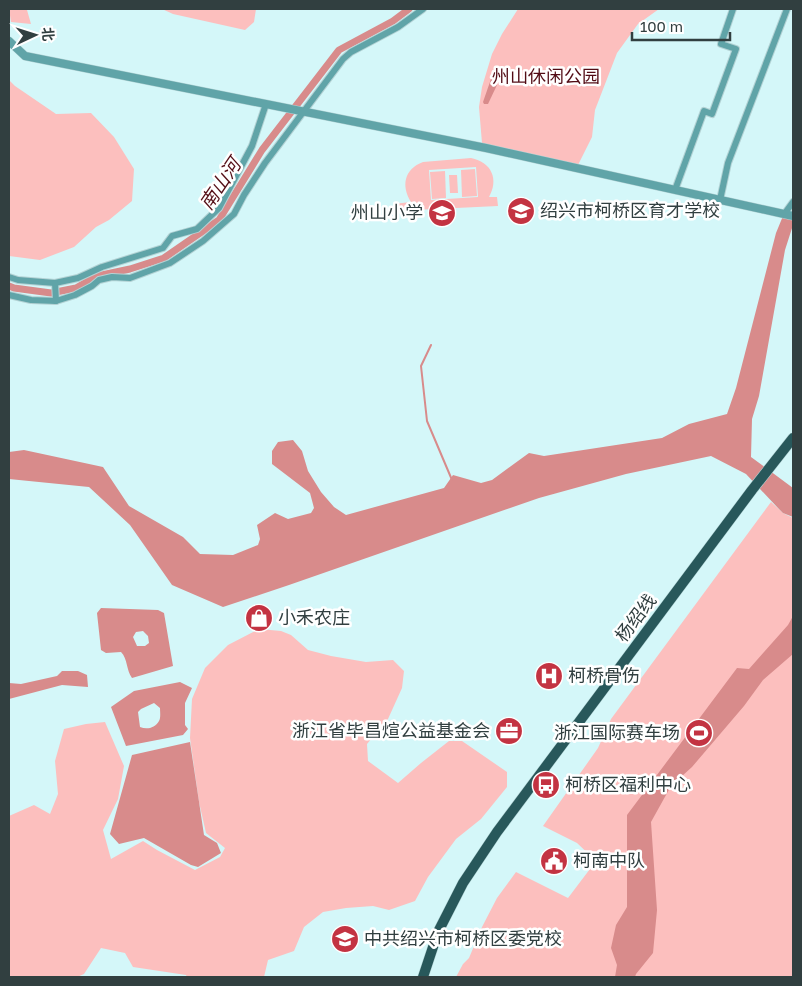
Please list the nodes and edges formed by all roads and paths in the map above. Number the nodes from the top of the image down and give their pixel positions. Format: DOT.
graph roads {
  1 [pos="423,9"];
  2 [pos="734,9"];
  3 [pos="787,9"];
  4 [pos="9,41"];
  5 [pos="266,104"];
  6 [pos="304,111"];
  7 [pos="675,190"];
  8 [pos="720,200"];
  9 [pos="793,202"];
  10 [pos="785,213"];
  11 [pos="793,216"];
  12 [pos="197,229"];
  13 [pos="203,241"];
  14 [pos="9,277"];
  15 [pos="55,283"];
  16 [pos="9,295"];
  17 [pos="56,301"];
  18 [pos="793,438"];
  19 [pos="425,975"];
  1 -- 6 [label="street"];
  2 -- 7 [label="street"];
  3 -- 8 [label="street"];
  4 -- 5 [label="street"];
  5 -- 6 [label="street"];
  5 -- 12 [label="street"];
  6 -- 7 [label="street"];
  6 -- 13 [label="street"];
  7 -- 8 [label="street"];
  8 -- 10 [label="street"];
  9 -- 10 [label="street"];
  10 -- 11 [label="street"];
  12 -- 13 [label="street"];
  12 -- 15 [label="street"];
  13 -- 17 [label="street"];
  14 -- 15 [label="street"];
  15 -- 17 [label="street"];
  16 -- 17 [label="street"];
  18 -- 19 [label="main road, 杨绍线"];
}
